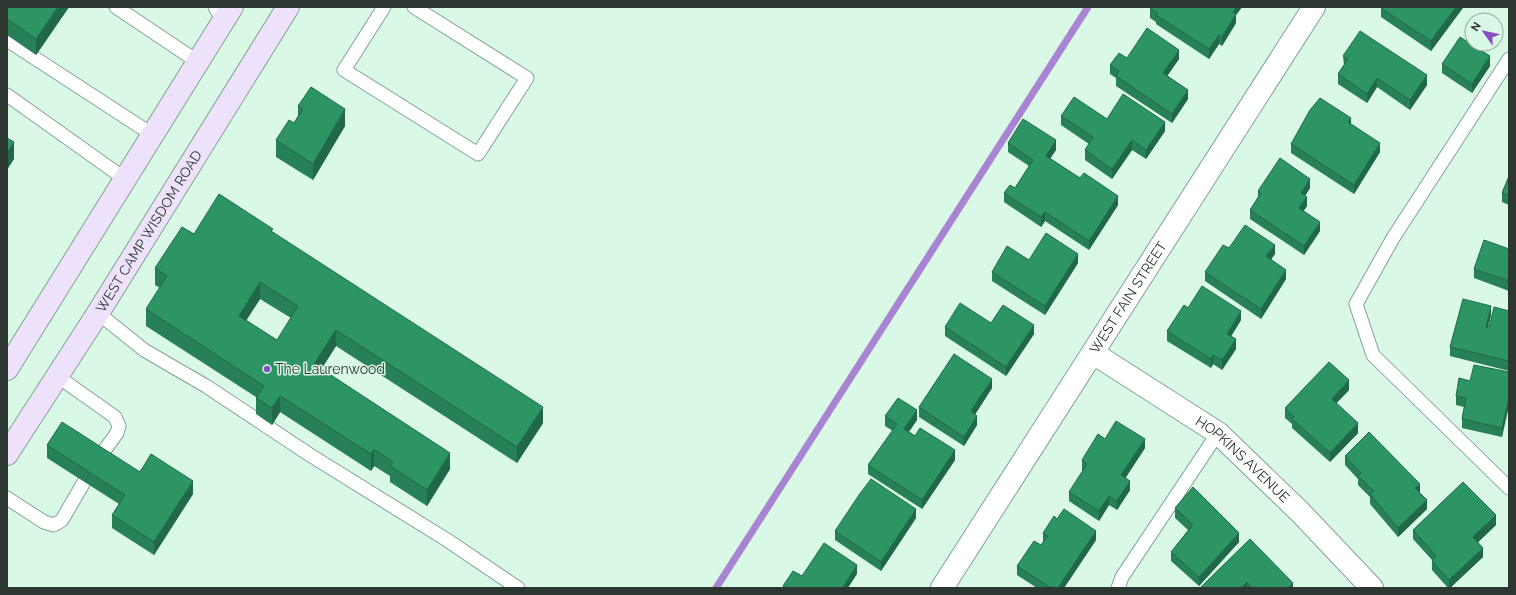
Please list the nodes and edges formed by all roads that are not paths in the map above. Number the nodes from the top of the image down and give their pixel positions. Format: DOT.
graph roads {
  1 [pos="116,7"];
  2 [pos="288,7"];
  3 [pos="414,7"];
  4 [pos="1314,7"];
  5 [pos="378,9"];
  6 [pos="223,12"];
  7 [pos="7,40"];
  8 [pos="1509,59"];
  9 [pos="198,62"];
  10 [pos="7,96"];
  11 [pos="153,135"];
  12 [pos="125,179"];
  13 [pos="98,313"];
  14 [pos="1093,353"];
  15 [pos="7,368"];
  16 [pos="57,376"];
  17 [pos="1218,433"];
  18 [pos="7,454"];
  19 [pos="98,458"];
  20 [pos="84,482"];
  21 [pos="1509,488"];
  22 [pos="7,498"];
  23 [pos="518,588"];
  24 [pos="942,588"];
  25 [pos="1118,588"];
  26 [pos="1372,588"];
  1 -- 9 [label="lane"];
  2 -- 13 [label="main road, WEST CAMP WISDOM ROAD"];
  3 -- 5 [label="lane"];
  4 -- 14 [label="street, WEST FAIN STREET"];
  6 -- 9 [label="main road"];
  7 -- 11 [label="lane"];
  8 -- 21 [label="lane"];
  9 -- 11 [label="main road"];
  10 -- 12 [label="lane"];
  11 -- 12 [label="main road"];
  12 -- 15 [label="main road"];
  13 -- 16 [label="main road, WEST CAMP WISDOM ROAD"];
  13 -- 23 [label="lane"];
  14 -- 17 [label="street, HOPKINS AVENUE"];
  14 -- 24 [label="street, WEST FAIN STREET"];
  16 -- 18 [label="main road, WEST CAMP WISDOM ROAD"];
  16 -- 19 [label="lane"];
  17 -- 25 [label="lane"];
  17 -- 26 [label="street, HOPKINS AVENUE"];
  20 -- 22 [label="lane"];
}
